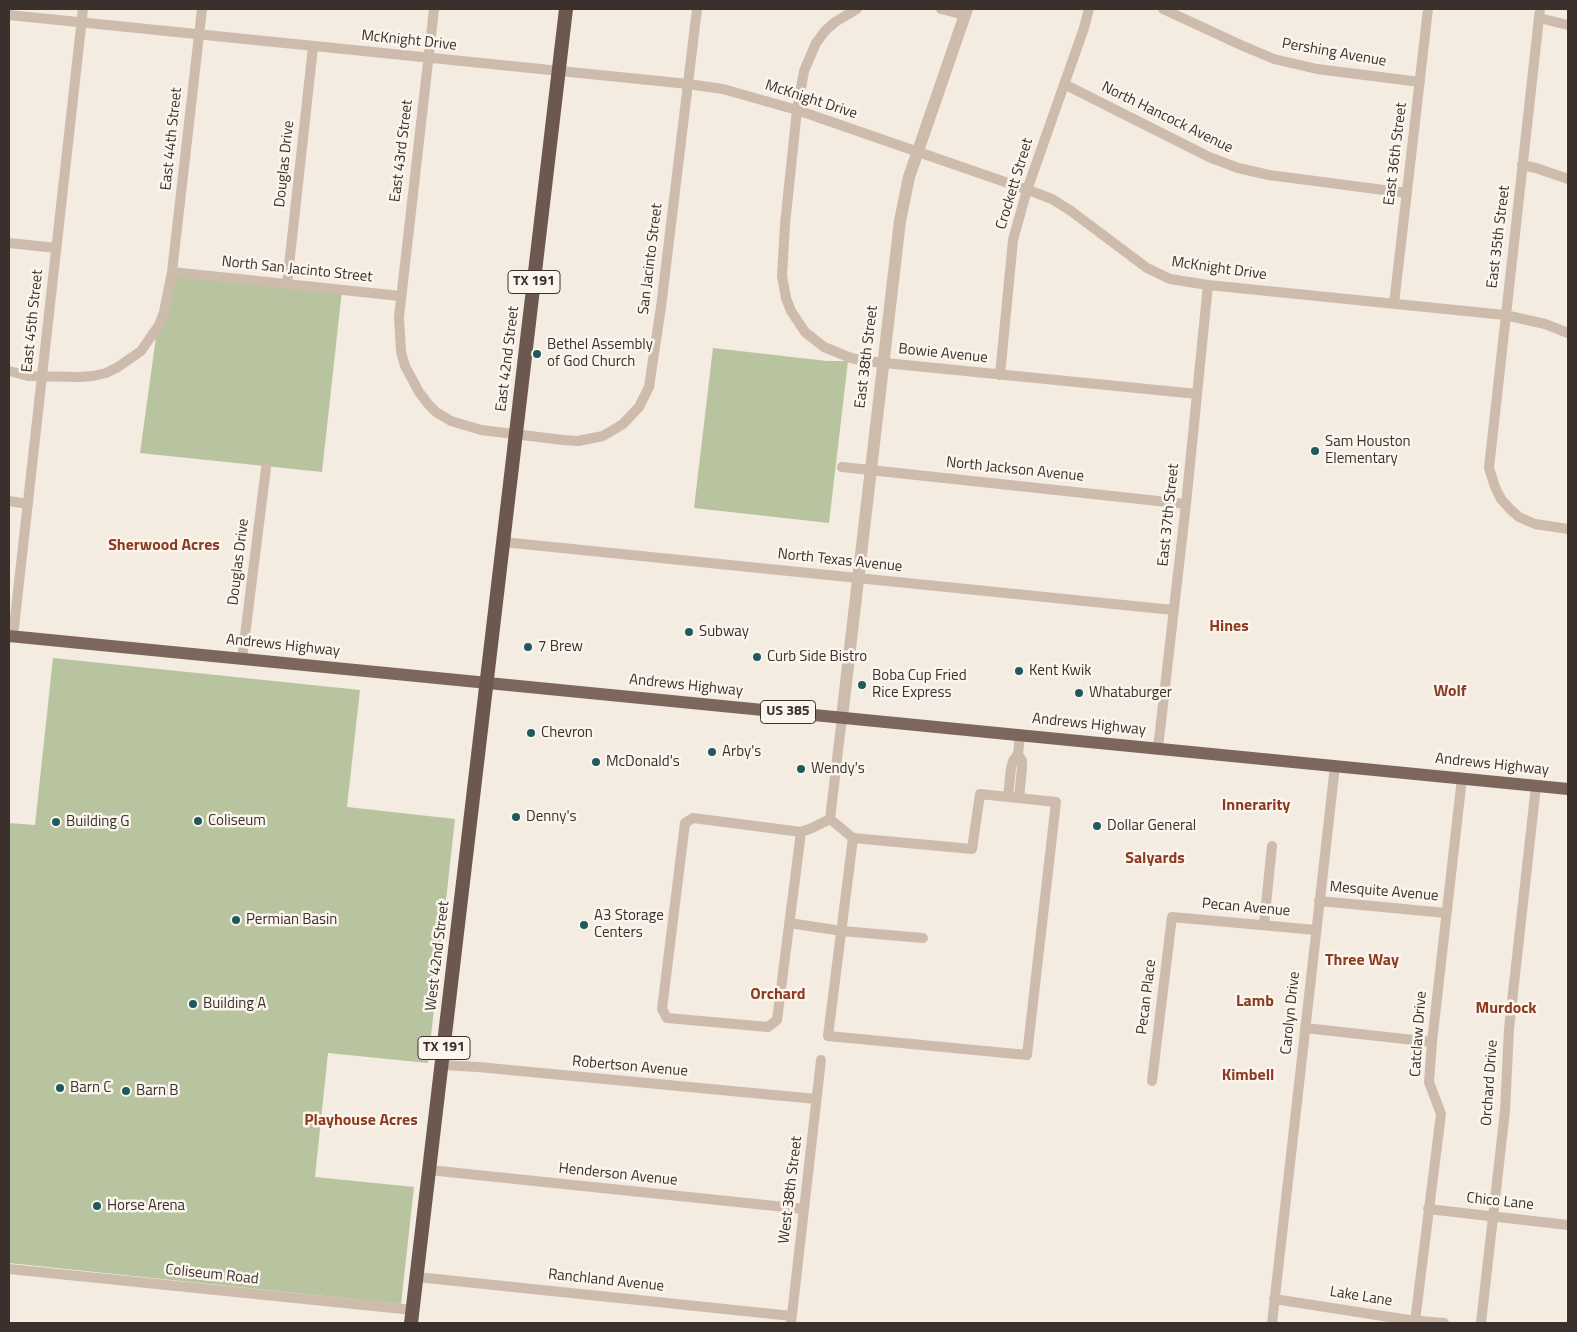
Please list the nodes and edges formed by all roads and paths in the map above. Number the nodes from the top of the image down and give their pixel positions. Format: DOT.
graph roads {
  1 [pos="83,9"];
  2 [pos="202,9"];
  3 [pos="434,9"];
  4 [pos="566,9"];
  5 [pos="697,9"];
  6 [pos="857,9"];
  7 [pos="941,9"];
  8 [pos="1089,9"];
  9 [pos="1163,9"];
  10 [pos="1428,9"];
  11 [pos="966,12"];
  12 [pos="1540,13"];
  13 [pos="9,16"];
  14 [pos="81,23"];
  15 [pos="1568,25"];
  16 [pos="199,35"];
  17 [pos="313,46"];
  18 [pos="428,58"];
  19 [pos="558,72"];
  20 [pos="1420,82"];
  21 [pos="688,84"];
  22 [pos="1064,84"];
  23 [pos="797,110"];
  24 [pos="918,152"];
  25 [pos="1522,165"];
  26 [pos="1568,179"];
  27 [pos="1027,190"];
  28 [pos="1407,193"];
  29 [pos="9,243"];
  30 [pos="56,248"];
  31 [pos="172,272"];
  32 [pos="287,284"];
  33 [pos="1208,285"];
  34 [pos="400,296"];
  35 [pos="1394,304"];
  36 [pos="1505,315"];
  37 [pos="1568,333"];
  38 [pos="883,363"];
  39 [pos="9,371"];
  40 [pos="1000,375"];
  41 [pos="42,376"];
  42 [pos="1196,394"];
  43 [pos="516,435"];
  44 [pos="842,467"];
  45 [pos="266,468"];
  46 [pos="870,470"];
  47 [pos="9,501"];
  48 [pos="28,504"];
  49 [pos="1186,504"];
  50 [pos="1568,529"];
  51 [pos="503,542"];
  52 [pos="858,578"];
  53 [pos="1173,610"];
  54 [pos="11,636"];
  55 [pos="242,659"];
  56 [pos="487,683"];
  57 [pos="842,717"];
  58 [pos="1020,735"];
  59 [pos="1158,748"];
  60 [pos="1335,766"];
  61 [pos="1462,778"];
  62 [pos="1536,786"];
  63 [pos="1568,789"];
  64 [pos="1013,798"];
  65 [pos="830,819"];
  66 [pos="801,832"];
  67 [pos="853,838"];
  68 [pos="1272,846"];
  69 [pos="1319,901"];
  70 [pos="1446,913"];
  71 [pos="1172,916"];
  72 [pos="789,923"];
  73 [pos="1264,924"];
  74 [pos="1316,930"];
  75 [pos="842,931"];
  76 [pos="923,938"];
  77 [pos="1305,1028"];
  78 [pos="1432,1042"];
  79 [pos="821,1060"];
  80 [pos="442,1066"];
  81 [pos="1152,1081"];
  82 [pos="816,1099"];
  83 [pos="429,1170"];
  84 [pos="804,1209"];
  85 [pos="1428,1209"];
  86 [pos="1493,1216"];
  87 [pos="1568,1224"];
  88 [pos="9,1270"];
  89 [pos="417,1277"];
  90 [pos="1274,1299"];
  91 [pos="412,1316"];
  92 [pos="791,1320"];
  93 [pos="1411,1321"];
  94 [pos="1272,1323"];
  95 [pos="1444,1323"];
  96 [pos="1481,1323"];
  1 -- 14 [label="street, East 45th Street"];
  2 -- 16 [label="street, East 44th Street"];
  3 -- 18 [label="street, East 43rd Street"];
  4 -- 19 [label="highway, East 42nd Street / TX 191"];
  5 -- 21 [label="street, San Jacinto Street"];
  6 -- 23 [label="street, Bowie Avenue"];
  7 -- 11 [label="street"];
  8 -- 22 [label="street, Crockett Street"];
  9 -- 20 [label="street, Pershing Avenue"];
  10 -- 20 [label="street, East 36th Street"];
  11 -- 24 [label="street, East 38th Street"];
  12 -- 15 [label="street"];
  12 -- 25 [label="street, East 35th Street"];
  13 -- 14 [label="street, McKnight Drive"];
  14 -- 16 [label="street, McKnight Drive"];
  14 -- 30 [label="street, East 45th Street"];
  16 -- 17 [label="street, McKnight Drive"];
  16 -- 31 [label="street, East 44th Street"];
  17 -- 18 [label="street, McKnight Drive"];
  17 -- 32 [label="street, Douglas Drive"];
  18 -- 19 [label="street, McKnight Drive"];
  18 -- 34 [label="street, East 43rd Street"];
  19 -- 21 [label="street, McKnight Drive"];
  19 -- 43 [label="highway, East 42nd Street / TX 191"];
  20 -- 28 [label="street, East 36th Street"];
  21 -- 23 [label="street, McKnight Drive"];
  21 -- 43 [label="street, San Jacinto Street"];
  22 -- 27 [label="street, Crockett Street"];
  22 -- 28 [label="street, North Hancock Avenue"];
  23 -- 24 [label="street, McKnight Drive"];
  23 -- 38 [label="street, Bowie Avenue"];
  24 -- 27 [label="street, McKnight Drive"];
  24 -- 38 [label="street, East 38th Street"];
  25 -- 26 [label="street"];
  25 -- 36 [label="street, East 35th Street"];
  27 -- 33 [label="street, McKnight Drive"];
  27 -- 40 [label="street, Crockett Street"];
  28 -- 35 [label="street, East 36th Street"];
  29 -- 30 [label="street"];
  30 -- 41 [label="street, East 45th Street"];
  31 -- 32 [label="street, North San Jacinto Street"];
  31 -- 41 [label="street"];
  32 -- 34 [label="street, North San Jacinto Street"];
  33 -- 35 [label="street, McKnight Drive"];
  33 -- 42 [label="street, East 37th Street"];
  34 -- 43 [label="street"];
  35 -- 36 [label="street, McKnight Drive"];
  36 -- 37 [label="street, McKnight Drive"];
  36 -- 50 [label="street, East 35th Street"];
  38 -- 40 [label="street, Bowie Avenue"];
  38 -- 46 [label="street, East 38th Street"];
  39 -- 41 [label="street"];
  40 -- 42 [label="street, Bowie Avenue"];
  41 -- 48 [label="street, East 45th Street"];
  42 -- 49 [label="street, East 37th Street"];
  43 -- 51 [label="highway, East 42nd Street / TX 191"];
  44 -- 46 [label="street, North Jackson Avenue"];
  45 -- 55 [label="street, Douglas Drive"];
  46 -- 49 [label="street, North Jackson Avenue"];
  46 -- 52 [label="street, East 38th Street"];
  47 -- 48 [label="street"];
  48 -- 54 [label="street, East 45th Street"];
  49 -- 53 [label="street, East 37th Street"];
  51 -- 52 [label="street, North Texas Avenue"];
  51 -- 56 [label="highway, East 42nd Street / TX 191"];
  52 -- 53 [label="street, North Texas Avenue"];
  52 -- 57 [label="street, East 38th Street"];
  53 -- 59 [label="street, East 37th Street"];
  54 -- 55 [label="main road, Andrews Highway / US 385"];
  55 -- 56 [label="main road, Andrews Highway / US 385"];
  56 -- 57 [label="main road, Andrews Highway / US 385"];
  56 -- 80 [label="highway, West 42nd Street / TX 191"];
  57 -- 58 [label="main road, Andrews Highway / US 385"];
  57 -- 65 [label="street"];
  58 -- 59 [label="main road, Andrews Highway / US 385"];
  58 -- 64 [label="street"];
  59 -- 60 [label="main road, Andrews Highway / US 385"];
  60 -- 61 [label="main road, Andrews Highway / US 385"];
  60 -- 69 [label="street, Carolyn Drive"];
  61 -- 62 [label="main road, Andrews Highway / US 385"];
  61 -- 70 [label="street, Catclaw Drive"];
  62 -- 63 [label="main road, Andrews Highway / US 385"];
  62 -- 86 [label="street, Orchard Drive"];
  64 -- 67 [label="street"];
  64 -- 75 [label="street"];
  65 -- 66 [label="street"];
  65 -- 67 [label="street"];
  66 -- 72 [label="street"];
  66 -- 72 [label="street"];
  67 -- 75 [label="street"];
  68 -- 73 [label="street"];
  69 -- 70 [label="street, Mesquite Avenue"];
  69 -- 74 [label="street, Carolyn Drive"];
  70 -- 78 [label="street, Catclaw Drive"];
  71 -- 73 [label="street, Pecan Avenue"];
  71 -- 81 [label="street, Pecan Place"];
  72 -- 75 [label="street"];
  73 -- 74 [label="street, Pecan Avenue"];
  74 -- 77 [label="street, Carolyn Drive"];
  75 -- 76 [label="street"];
  77 -- 78 [label="street"];
  77 -- 90 [label="street, Carolyn Drive"];
  78 -- 85 [label="street, Catclaw Drive"];
  79 -- 82 [label="street, West 38th Street"];
  80 -- 82 [label="street, Robertson Avenue"];
  80 -- 83 [label="highway, West 42nd Street / TX 191"];
  82 -- 84 [label="street, West 38th Street"];
  83 -- 84 [label="street, Henderson Avenue"];
  83 -- 89 [label="highway, West 42nd Street / TX 191"];
  84 -- 92 [label="street, West 38th Street"];
  85 -- 86 [label="street, Chico Lane"];
  85 -- 93 [label="street, Catclaw Drive"];
  86 -- 87 [label="street, Chico Lane"];
  86 -- 96 [label="street, Orchard Drive"];
  88 -- 91 [label="street, Coliseum Road"];
  89 -- 91 [label="highway, West 42nd Street / TX 191"];
  89 -- 92 [label="street, Ranchland Avenue"];
  90 -- 93 [label="street, Lake Lane"];
  90 -- 94 [label="street, Carolyn Drive"];
  93 -- 95 [label="street, Lake Lane"];
}
